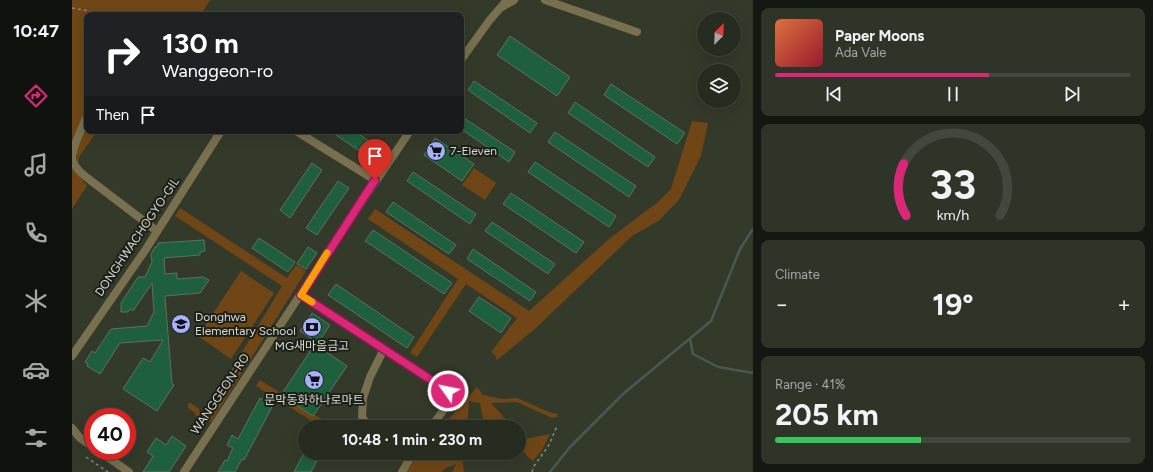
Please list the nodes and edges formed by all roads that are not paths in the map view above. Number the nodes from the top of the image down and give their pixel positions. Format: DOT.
graph roads {
  1 [pos="507,0"];
  2 [pos="514,0"];
  3 [pos="545,0"];
  4 [pos="499,9"];
  5 [pos="637,32"];
  6 [pos="464,56"];
  7 [pos="84,123"];
  8 [pos="219,134"];
  9 [pos="301,134"];
  10 [pos="408,134"];
  11 [pos="375,180"];
  12 [pos="157,231"];
  13 [pos="301,295"];
  14 [pos="384,349"];
  15 [pos="72,356"];
  16 [pos="364,420"];
  17 [pos="436,420"];
  18 [pos="72,428"];
  19 [pos="84,441"];
  20 [pos="112,460"];
  21 [pos="407,460"];
  22 [pos="129,472"];
  23 [pos="184,472"];
  24 [pos="402,472"];
  1 -- 4 [label="street"];
  2 -- 4 [label="street"];
  3 -- 5 [label="street"];
  4 -- 6 [label="street"];
  7 -- 12 [label="street"];
  8 -- 12 [label="street, DONGHWACHOGYO-GIL"];
  9 -- 11 [label="street"];
  10 -- 11 [label="street, WANGGEON-RO"];
  11 -- 13 [label="street, WANGGEON-RO"];
  12 -- 15 [label="street, DONGHWACHOGYO-GIL"];
  13 -- 14 [label="street"];
  13 -- 23 [label="street, WANGGEON-RO"];
  14 -- 16 [label="street"];
  14 -- 17 [label="street"];
  18 -- 19 [label="street"];
  20 -- 22 [label="street"];
  21 -- 24 [label="street"];
}
